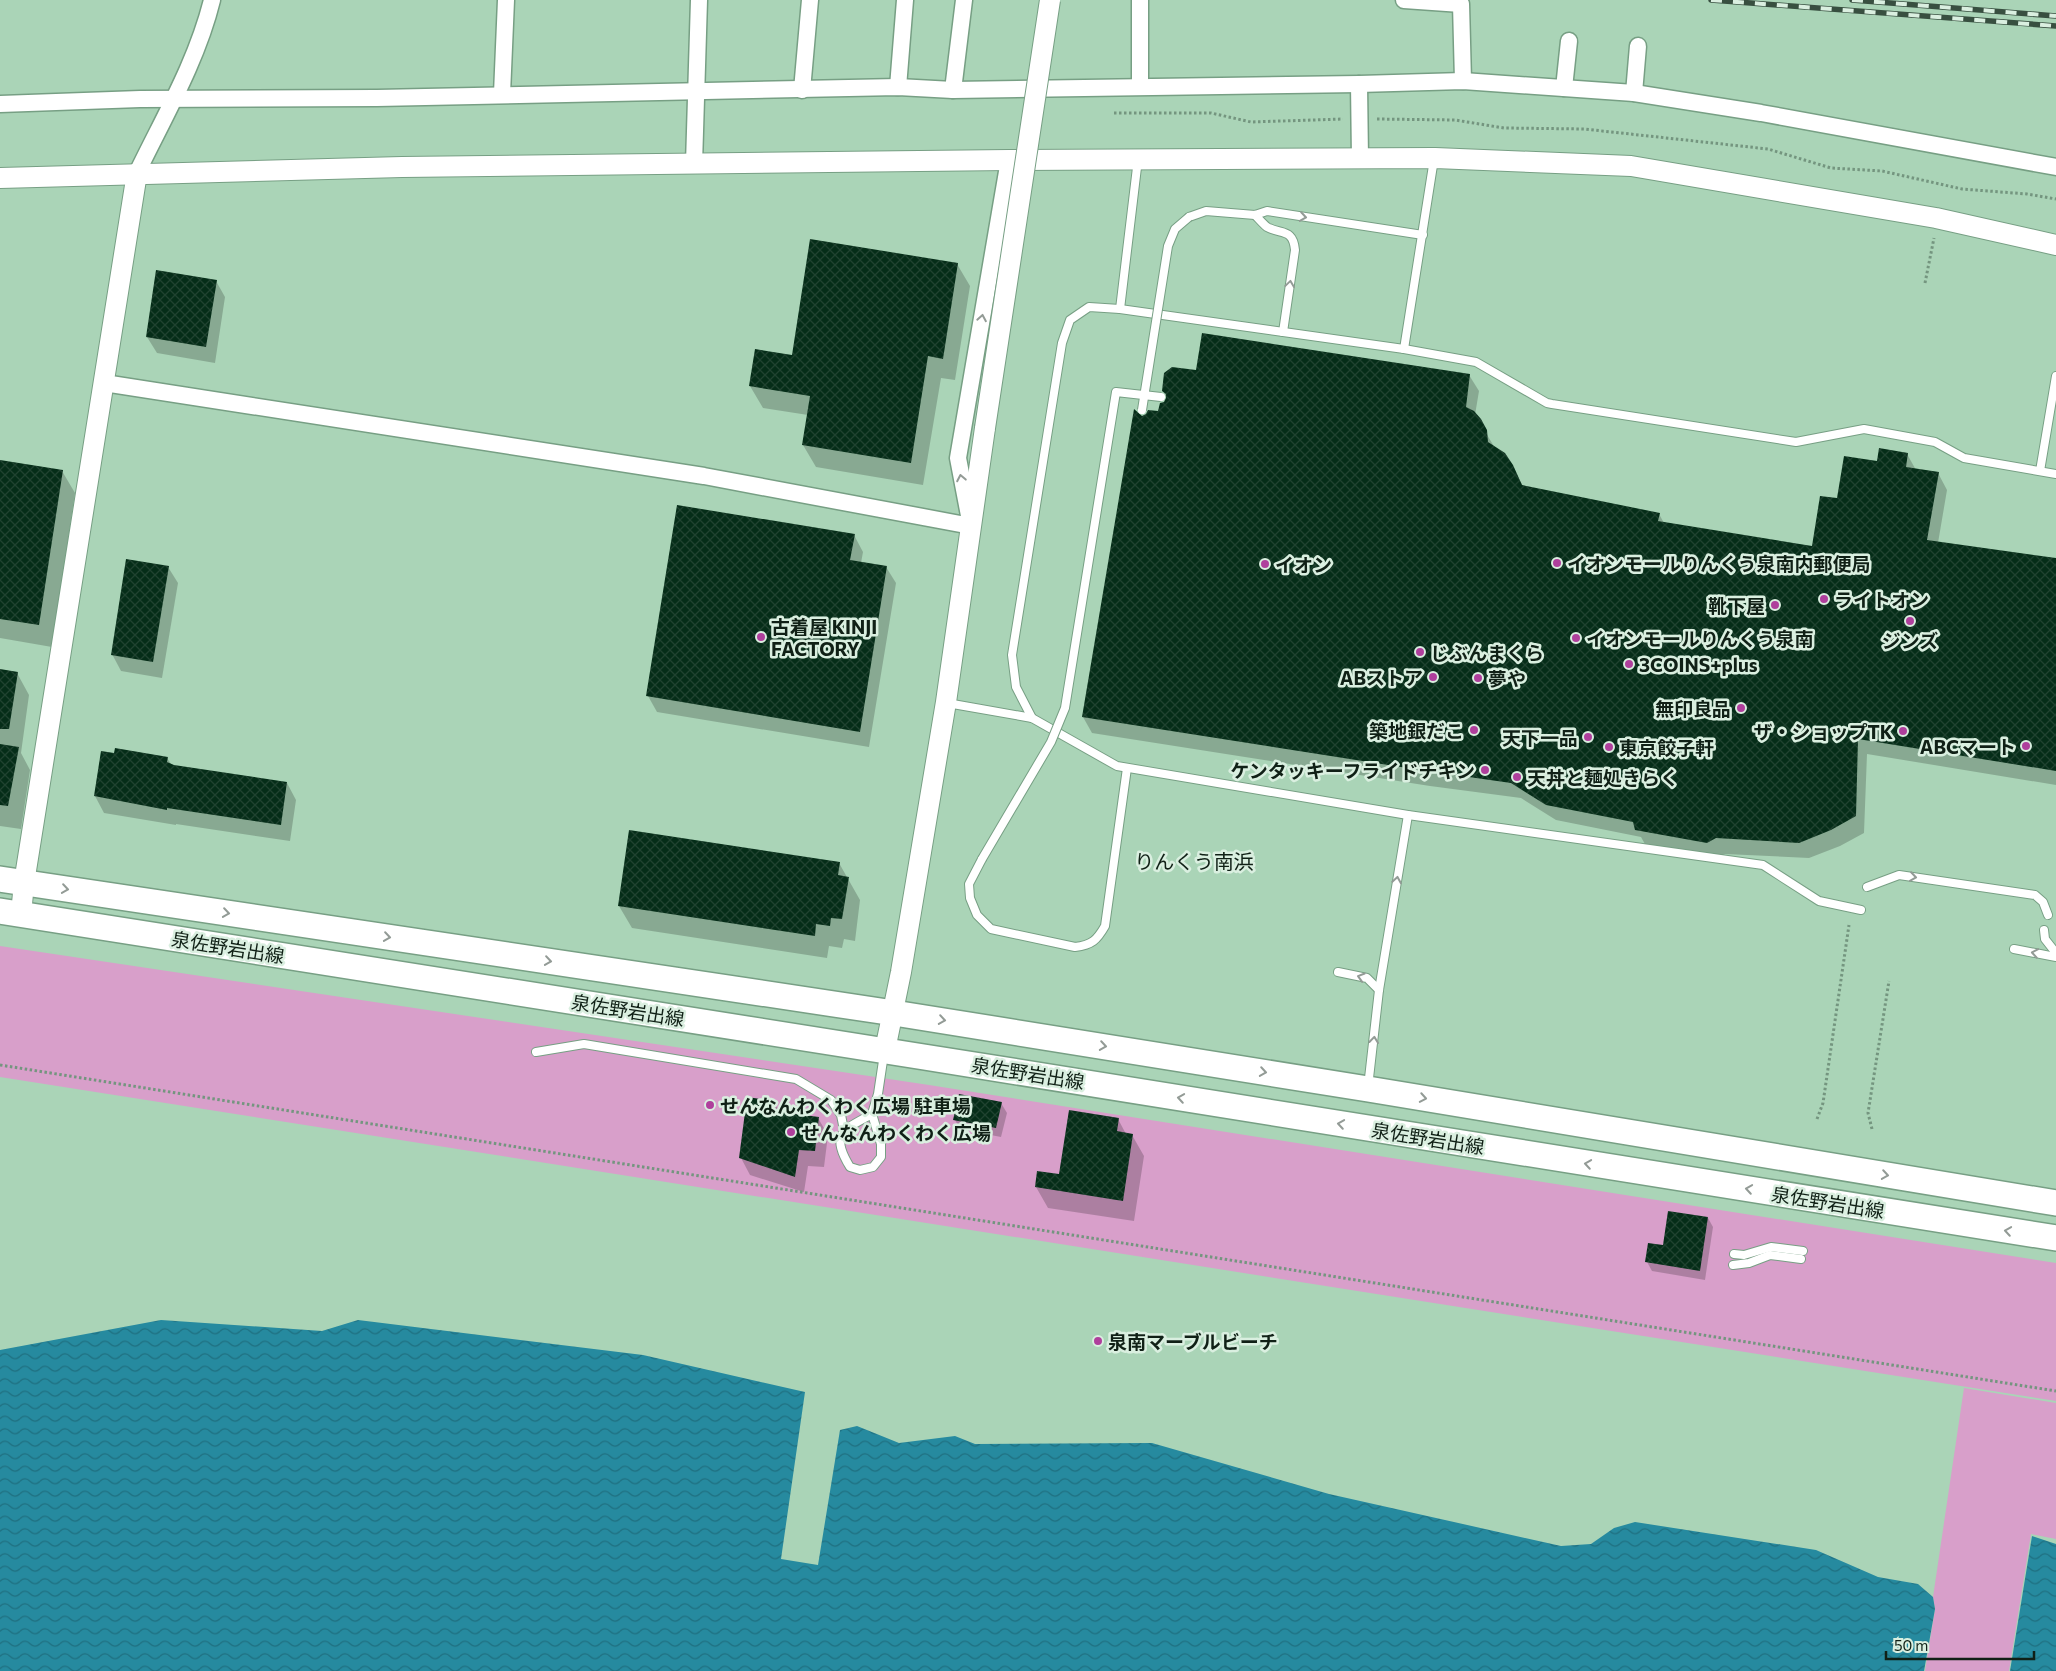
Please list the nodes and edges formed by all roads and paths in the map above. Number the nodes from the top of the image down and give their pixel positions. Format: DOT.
graph roads {
  1 [pos="212,0"];
  2 [pos="506,0"];
  3 [pos="695,0"];
  4 [pos="810,0"];
  5 [pos="905,0"];
  6 [pos="964,0"];
  7 [pos="1050,0"];
  8 [pos="1140,0"];
  9 [pos="1404,0"];
  10 [pos="1570,41"];
  11 [pos="1638,46"];
  12 [pos="1463,80"];
  13 [pos="1359,84"];
  14 [pos="1140,86"];
  15 [pos="898,87"];
  16 [pos="1564,88"];
  17 [pos="802,90"];
  18 [pos="953,90"];
  19 [pos="696,92"];
  20 [pos="502,94"];
  21 [pos="1634,94"];
  22 [pos="172,98"];
  23 [pos="0,104"];
  24 [pos="1114,113"];
  25 [pos="1360,118"];
  26 [pos="1434,158"];
  27 [pos="1138,159"];
  28 [pos="1360,159"];
  29 [pos="1009,160"];
  30 [pos="694,164"];
  31 [pos="2056,167"];
  32 [pos="137,173"];
  33 [pos="0,178"];
  34 [pos="2056,199"];
  35 [pos="1255,216"];
  36 [pos="1423,235"];
  37 [pos="1934,238"];
  38 [pos="2056,244"];
  39 [pos="1925,282"];
  40 [pos="1120,309"];
  41 [pos="1283,332"];
  42 [pos="1404,349"];
  43 [pos="2056,376"];
  44 [pos="104,382"];
  45 [pos="1161,396"];
  46 [pos="1142,410"];
  47 [pos="2040,472"];
  48 [pos="2056,474"];
  49 [pos="970,526"];
  50 [pos="946,702"];
  51 [pos="1032,718"];
  52 [pos="1127,768"];
  53 [pos="1408,815"];
  54 [pos="0,879"];
  55 [pos="24,883"];
  56 [pos="1867,887"];
  57 [pos="1861,910"];
  58 [pos="10,913"];
  59 [pos="2048,915"];
  60 [pos="1848,925"];
  61 [pos="2044,930"];
  62 [pos="2014,949"];
  63 [pos="2056,955"];
  64 [pos="1338,972"];
  65 [pos="1889,981"];
  66 [pos="1379,990"];
  67 [pos="894,1013"];
  68 [pos="885,1050"];
  69 [pos="536,1052"];
  70 [pos="0,1065"];
  71 [pos="1368,1089"];
  72 [pos="872,1114"];
  73 [pos="1816,1119"];
  74 [pos="1872,1129"];
  75 [pos="844,1130"];
  76 [pos="2056,1203"];
  77 [pos="2056,1238"];
  78 [pos="1734,1254"];
  79 [pos="1733,1265"];
  80 [pos="2056,1391"];
  1 -- 22 [label="street"];
  2 -- 20 [label="street"];
  3 -- 19 [label="street"];
  4 -- 17 [label="street"];
  5 -- 15 [label="street"];
  6 -- 18 [label="street"];
  7 -- 49 [label="street, bridge"];
  8 -- 14 [label="street"];
  9 -- 12 [label="street"];
  10 -- 16 [label="street"];
  11 -- 21 [label="street"];
  12 -- 13 [label="street"];
  12 -- 16 [label="street"];
  13 -- 14 [label="street"];
  13 -- 25 [label="street"];
  14 -- 18 [label="street"];
  15 -- 17 [label="street"];
  15 -- 18 [label="street"];
  16 -- 21 [label="street"];
  17 -- 19 [label="street"];
  19 -- 20 [label="street"];
  19 -- 30 [label="street"];
  20 -- 22 [label="street"];
  21 -- 31 [label="street"];
  22 -- 23 [label="street"];
  22 -- 32 [label="street"];
  24 -- 25 [label="path"];
  25 -- 28 [label="street"];
  25 -- 34 [label="path"];
  26 -- 28 [label="street"];
  26 -- 36 [label="lane"];
  26 -- 38 [label="street"];
  27 -- 28 [label="street"];
  27 -- 29 [label="street"];
  27 -- 40 [label="lane"];
  29 -- 30 [label="street"];
  49 -- 29 [label="street, one-way"];
  30 -- 32 [label="street"];
  32 -- 33 [label="street"];
  32 -- 44 [label="street"];
  35 -- 36 [label="lane, one-way"];
  41 -- 35 [label="lane, one-way"];
  35 -- 46 [label="lane, bridge"];
  36 -- 42 [label="lane"];
  37 -- 39 [label="path"];
  40 -- 41 [label="lane"];
  40 -- 51 [label="lane"];
  41 -- 42 [label="lane"];
  42 -- 47 [label="lane"];
  43 -- 47 [label="lane"];
  44 -- 49 [label="street"];
  44 -- 55 [label="street"];
  45 -- 52 [label="lane, bridge"];
  47 -- 48 [label="lane"];
  49 -- 50 [label="street"];
  50 -- 51 [label="lane"];
  50 -- 67 [label="street"];
  51 -- 52 [label="lane"];
  52 -- 53 [label="lane"];
  53 -- 57 [label="lane"];
  66 -- 53 [label="lane, one-way"];
  54 -- 55 [label="main road, 泉佐野岩出線"];
  55 -- 58 [label="street"];
  55 -- 67 [label="main road, 泉佐野岩出線, one-way"];
  56 -- 59 [label="lane, one-way"];
  58 -- 68 [label="main road, 泉佐野岩出線"];
  60 -- 73 [label="path"];
  61 -- 63 [label="lane"];
  63 -- 62 [label="lane, one-way"];
  66 -- 64 [label="lane, one-way"];
  65 -- 74 [label="path"];
  71 -- 66 [label="lane, one-way"];
  67 -- 68 [label="street"];
  67 -- 71 [label="main road, 泉佐野岩出線, one-way"];
  68 -- 72 [label="lane"];
  77 -- 68 [label="main road, 泉佐野岩出線, one-way"];
  69 -- 75 [label="lane"];
  70 -- 80 [label="path"];
  71 -- 76 [label="main road, 泉佐野岩出線, one-way"];
  72 -- 75 [label="lane"];
  72 -- 75 [label="lane"];
  78 -- 79 [label="lane"];
}
